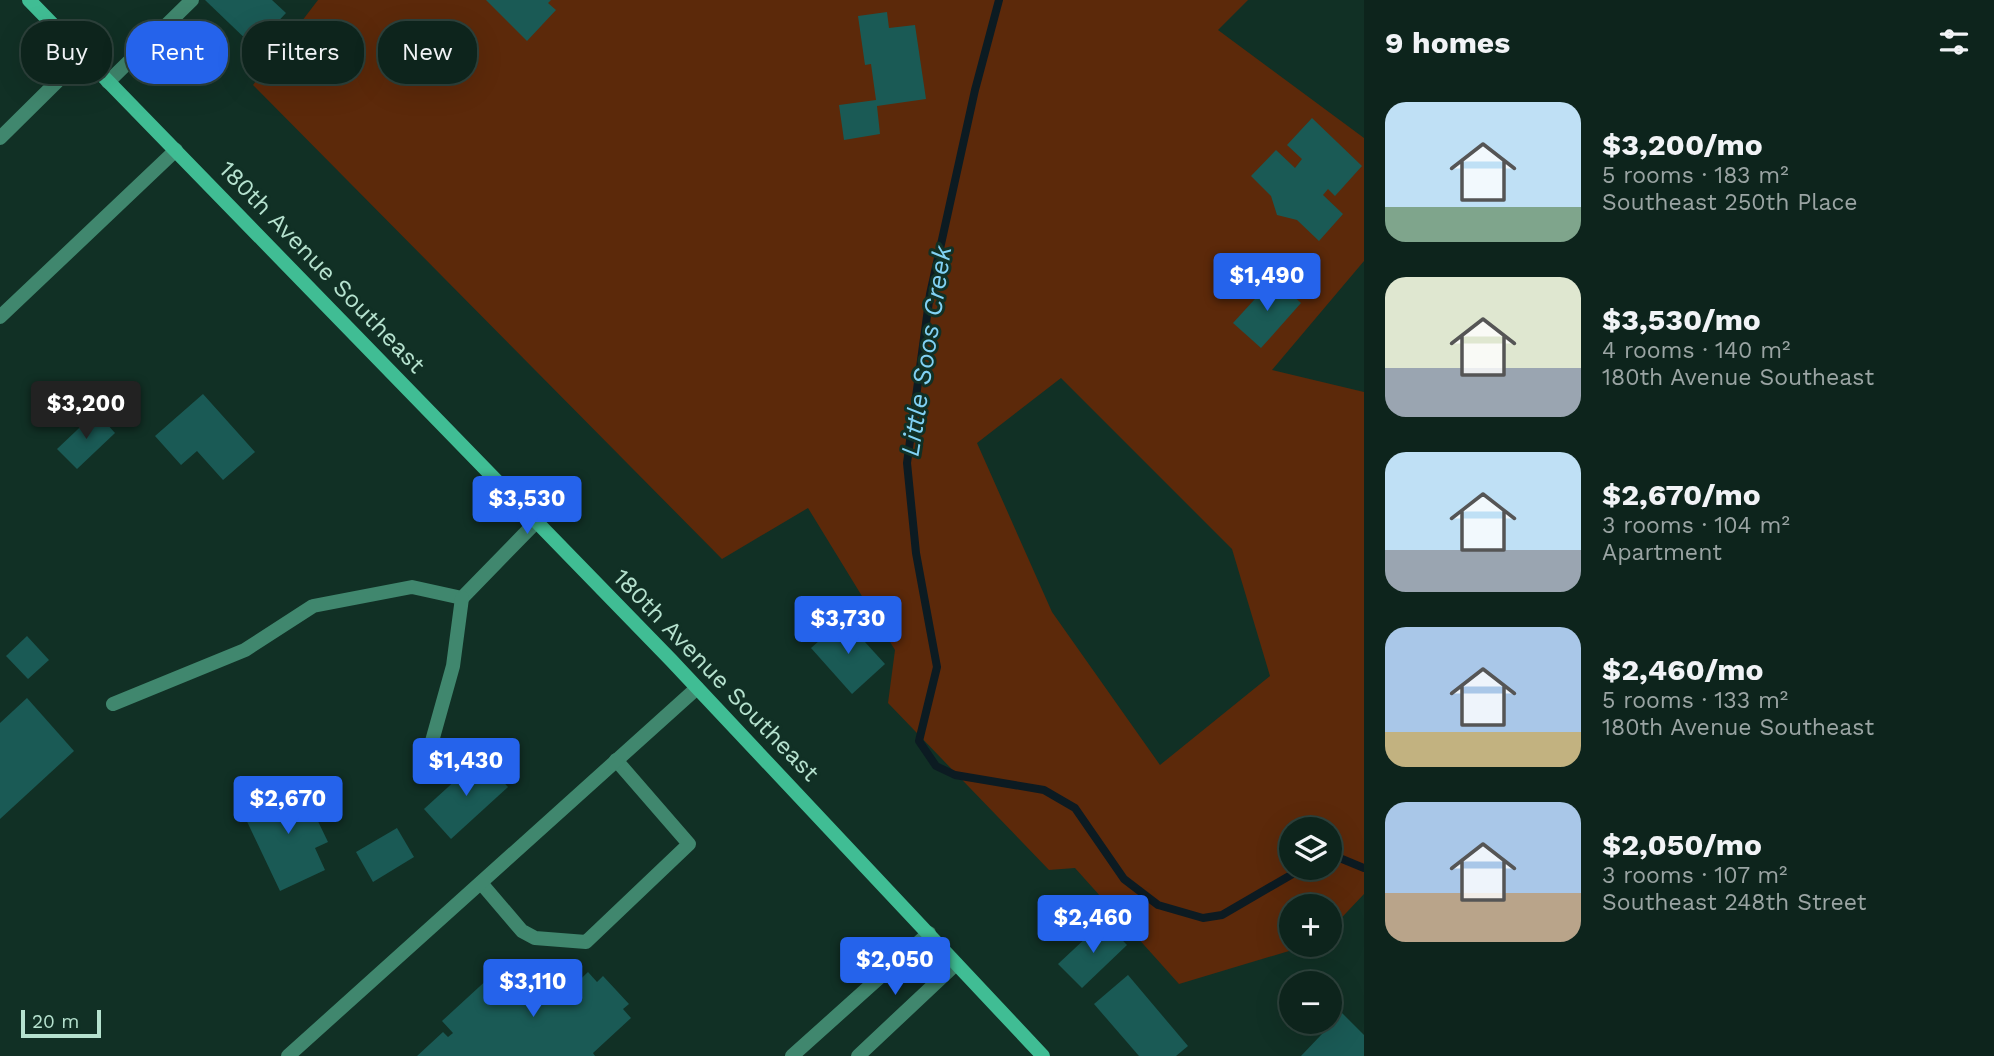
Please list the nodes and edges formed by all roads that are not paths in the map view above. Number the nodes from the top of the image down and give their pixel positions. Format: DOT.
graph roads {
  1 [pos="29,0"];
  2 [pos="192,0"];
  3 [pos="49,21"];
  4 [pos="112,78"];
  5 [pos="55,84"];
  6 [pos="110,84"];
  7 [pos="0,138"];
  8 [pos="176,150"];
  9 [pos="0,317"];
  10 [pos="537,521"];
  11 [pos="462,598"];
  12 [pos="697,688"];
  13 [pos="113,704"];
  14 [pos="616,760"];
  15 [pos="422,778"];
  16 [pos="481,883"];
  17 [pos="929,933"];
  18 [pos="956,964"];
  19 [pos="288,1056"];
  20 [pos="792,1056"];
  21 [pos="858,1056"];
  22 [pos="1043,1056"];
  1 -- 3 [label="street, 180th Avenue Southeast"];
  2 -- 4 [label="street"];
  5 -- 7 [label="street"];
  6 -- 8 [label="street, 180th Avenue Southeast"];
  8 -- 9 [label="street"];
  8 -- 10 [label="street, 180th Avenue Southeast"];
  10 -- 11 [label="street"];
  10 -- 12 [label="street, 180th Avenue Southeast"];
  11 -- 13 [label="street"];
  11 -- 15 [label="street"];
  12 -- 14 [label="street"];
  12 -- 17 [label="street, 180th Avenue Southeast"];
  14 -- 16 [label="street"];
  14 -- 16 [label="street"];
  16 -- 19 [label="street"];
  17 -- 18 [label="street, 180th Avenue Southeast"];
  17 -- 20 [label="street"];
  18 -- 21 [label="street"];
  18 -- 22 [label="street, 180th Avenue Southeast"];
}
